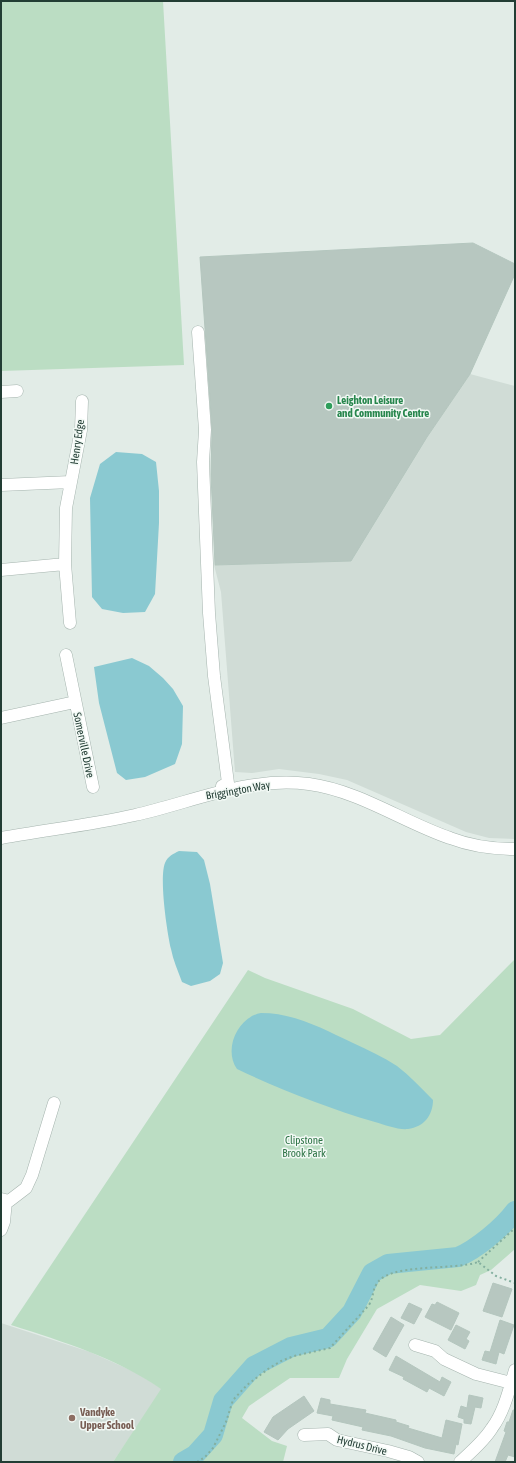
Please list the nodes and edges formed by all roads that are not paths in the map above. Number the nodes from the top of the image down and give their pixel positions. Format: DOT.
graph roads {
  1 [pos="198,332"];
  2 [pos="1,392"];
  3 [pos="17,392"];
  4 [pos="82,401"];
  5 [pos="72,482"];
  6 [pos="1,485"];
  7 [pos="65,564"];
  8 [pos="1,570"];
  9 [pos="70,623"];
  10 [pos="66,654"];
  11 [pos="75,702"];
  12 [pos="1,718"];
  13 [pos="93,788"];
  14 [pos="222,792"];
  15 [pos="1,838"];
  16 [pos="515,849"];
  17 [pos="54,1103"];
  18 [pos="4,1200"];
  19 [pos="1,1230"];
  20 [pos="415,1345"];
  21 [pos="515,1370"];
  22 [pos="511,1383"];
  23 [pos="304,1435"];
  24 [pos="418,1462"];
  25 [pos="460,1462"];
  1 -- 14 [label="street"];
  2 -- 3 [label="street"];
  4 -- 5 [label="street, Henry Edge"];
  5 -- 6 [label="street"];
  5 -- 7 [label="street, Henry Edge"];
  7 -- 8 [label="street"];
  7 -- 9 [label="street, Henry Edge"];
  10 -- 11 [label="street, Somerville Drive"];
  11 -- 12 [label="street, Somerville Drive"];
  11 -- 13 [label="street, Somerville Drive"];
  14 -- 15 [label="street, Briggington Way"];
  14 -- 16 [label="street, Briggington Way"];
  17 -- 18 [label="street"];
  18 -- 19 [label="street"];
  20 -- 22 [label="street"];
  21 -- 22 [label="street"];
  22 -- 25 [label="street"];
  23 -- 24 [label="street, Hydrus Drive"];
}
